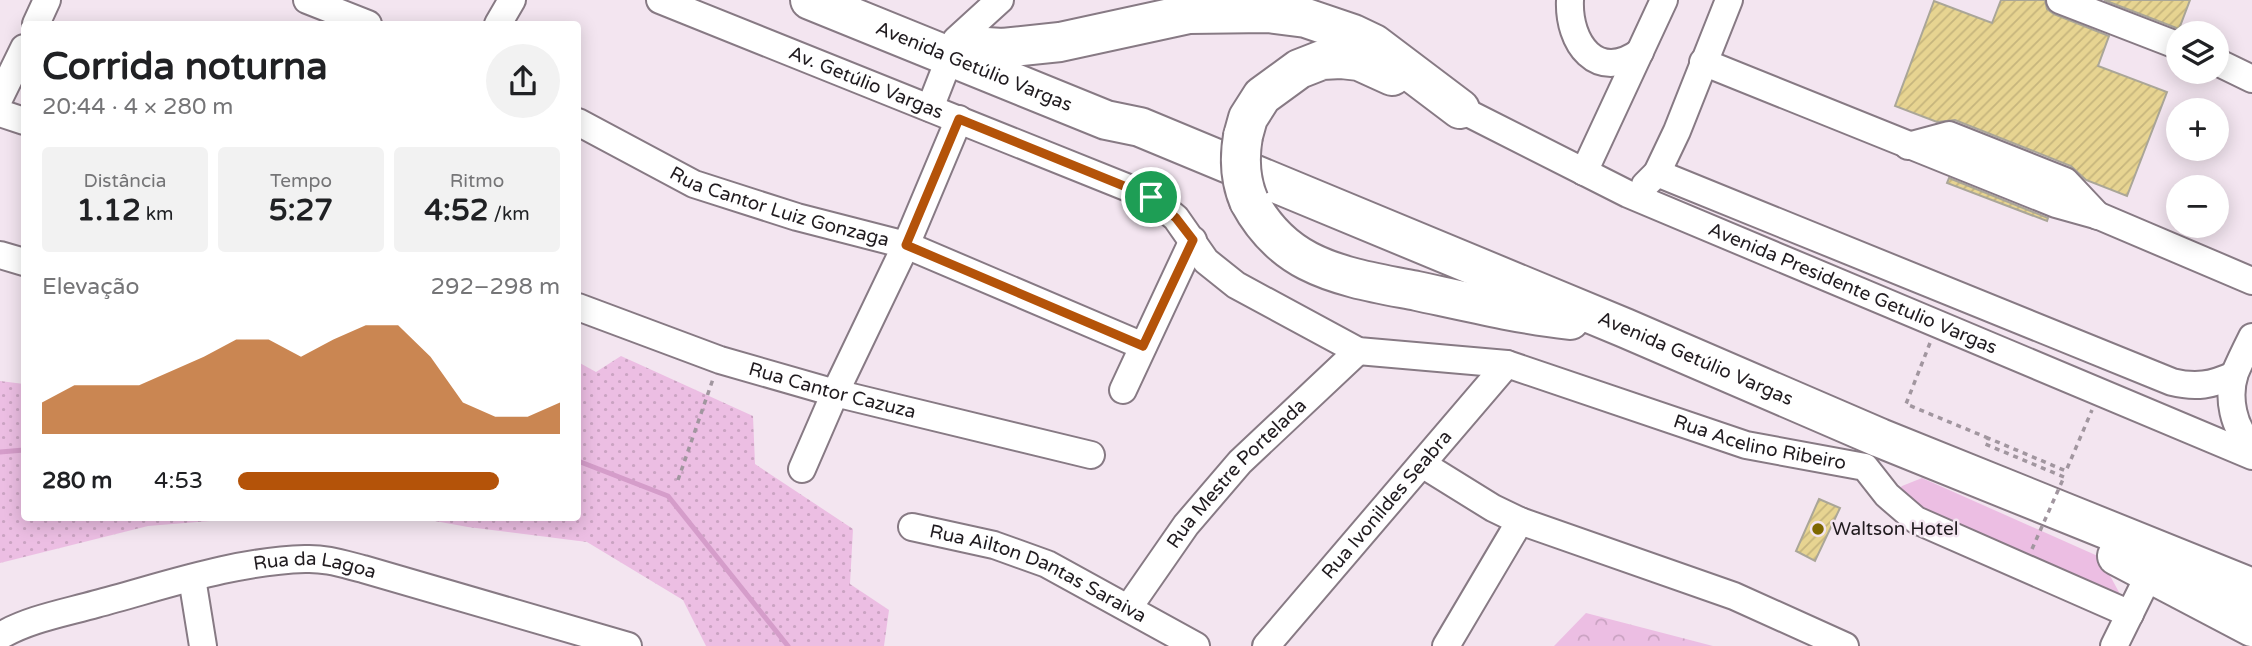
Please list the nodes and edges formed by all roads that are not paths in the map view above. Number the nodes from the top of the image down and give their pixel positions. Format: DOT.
graph roads {
  1 [pos="47,0"];
  2 [pos="307,0"];
  3 [pos="512,0"];
  4 [pos="660,0"];
  5 [pos="810,0"];
  6 [pos="863,0"];
  7 [pos="1000,0"];
  8 [pos="1570,0"];
  9 [pos="1664,0"];
  10 [pos="1729,0"];
  11 [pos="2060,0"];
  12 [pos="37,21"];
  13 [pos="360,21"];
  14 [pos="500,21"];
  15 [pos="2166,41"];
  16 [pos="958,47"];
  17 [pos="1640,52"];
  18 [pos="21,54"];
  19 [pos="1703,62"];
  20 [pos="2229,68"];
  21 [pos="2252,79"];
  22 [pos="0,97"];
  23 [pos="930,108"];
  24 [pos="1460,109"];
  25 [pos="0,113"];
  26 [pos="959,119"];
  27 [pos="21,120"];
  28 [pos="581,124"];
  29 [pos="1584,172"];
  30 [pos="1657,173"];
  31 [pos="1628,194"];
  32 [pos="1791,228"];
  33 [pos="1193,240"];
  34 [pos="906,245"];
  35 [pos="0,256"];
  36 [pos="1779,258"];
  37 [pos="21,261"];
  38 [pos="2252,281"];
  39 [pos="581,308"];
  40 [pos="1625,328"];
  41 [pos="2252,337"];
  42 [pos="1143,346"];
  43 [pos="1358,351"];
  44 [pos="2118,359"];
  45 [pos="1507,364"];
  46 [pos="2234,375"];
  47 [pos="1123,390"];
  48 [pos="835,393"];
  49 [pos="2099,400"];
  50 [pos="2252,445"];
  51 [pos="1872,453"];
  52 [pos="1091,455"];
  53 [pos="2252,456"];
  54 [pos="1422,464"];
  55 [pos="802,469"];
  56 [pos="1997,487"];
  57 [pos="1520,521"];
  58 [pos="912,527"];
  59 [pos="2150,573"];
  60 [pos="192,578"];
  61 [pos="2252,588"];
  62 [pos="1129,607"];
  63 [pos="2130,614"];
  64 [pos="2252,627"];
  65 [pos="0,636"];
  66 [pos="202,646"];
  67 [pos="628,646"];
  68 [pos="1196,646"];
  69 [pos="1266,646"];
  70 [pos="1446,646"];
  71 [pos="1845,646"];
  72 [pos="2114,646"];
  1 -- 12 [label="street"];
  2 -- 13 [label="street"];
  3 -- 14 [label="street"];
  4 -- 23 [label="street, Av. Getúlio Vargas"];
  5 -- 16 [label="highway, Avenida Getúlio Vargas"];
  6 -- 16 [label="highway, Avenida Getúlio Vargas"];
  7 -- 16 [label="street"];
  8 -- 17 [label="street"];
  9 -- 17 [label="street"];
  10 -- 19 [label="street"];
  11 -- 15 [label="street"];
  16 -- 23 [label="street"];
  16 -- 24 [label="highway"];
  16 -- 40 [label="highway, Avenida Getúlio Vargas"];
  17 -- 29 [label="street"];
  18 -- 22 [label="street"];
  19 -- 30 [label="street"];
  19 -- 38 [label="street"];
  20 -- 21 [label="street"];
  23 -- 26 [label="street, Av. Getúlio Vargas"];
  24 -- 29 [label="street, Avenida Presidente Getulio Vargas"];
  24 -- 40 [label="highway, bridge"];
  25 -- 27 [label="street"];
  26 -- 33 [label="street, Av. Getúlio Vargas"];
  26 -- 34 [label="street"];
  28 -- 34 [label="street, Rua Cantor Luiz Gonzaga"];
  29 -- 31 [label="street, Avenida Presidente Getulio Vargas"];
  30 -- 31 [label="street"];
  30 -- 32 [label="street"];
  31 -- 36 [label="street, Avenida Presidente Getulio Vargas"];
  32 -- 36 [label="street"];
  32 -- 44 [label="street"];
  33 -- 42 [label="street"];
  33 -- 43 [label="street, Av. Getúlio Vargas"];
  34 -- 42 [label="street, Rua Cantor Luiz Gonzaga"];
  34 -- 48 [label="street"];
  35 -- 37 [label="street"];
  36 -- 49 [label="street, Avenida Presidente Getulio Vargas"];
  39 -- 48 [label="street, Rua Cantor Cazuza"];
  40 -- 51 [label="highway, Avenida Getúlio Vargas"];
  41 -- 46 [label="street"];
  42 -- 47 [label="street"];
  43 -- 45 [label="street, Rua Acelino Ribeiro"];
  43 -- 62 [label="street, Rua Mestre Portelada"];
  44 -- 46 [label="street"];
  44 -- 49 [label="street"];
  45 -- 51 [label="street, Rua Acelino Ribeiro"];
  45 -- 54 [label="street, Rua Ivonildes Seabra"];
  46 -- 50 [label="street"];
  48 -- 52 [label="street, Rua Cantor Cazuza"];
  48 -- 55 [label="street"];
  49 -- 53 [label="street, Avenida Presidente Getulio Vargas"];
  51 -- 56 [label="highway, Avenida Getúlio Vargas"];
  51 -- 63 [label="street, Rua Acelino Ribeiro"];
  54 -- 57 [label="street"];
  54 -- 69 [label="street, Rua Ivonildes Seabra"];
  56 -- 59 [label="highway"];
  56 -- 61 [label="highway, Avenida Getúlio Vargas"];
  57 -- 70 [label="street"];
  57 -- 71 [label="street"];
  58 -- 62 [label="street, Rua Ailton Dantas Saraiva"];
  59 -- 63 [label="street"];
  59 -- 64 [label="highway"];
  60 -- 65 [label="street, Rua da Lagoa"];
  60 -- 66 [label="street"];
  60 -- 67 [label="street, Rua da Lagoa"];
  62 -- 68 [label="street, Rua Ailton Dantas Saraiva"];
  63 -- 72 [label="street"];
}
